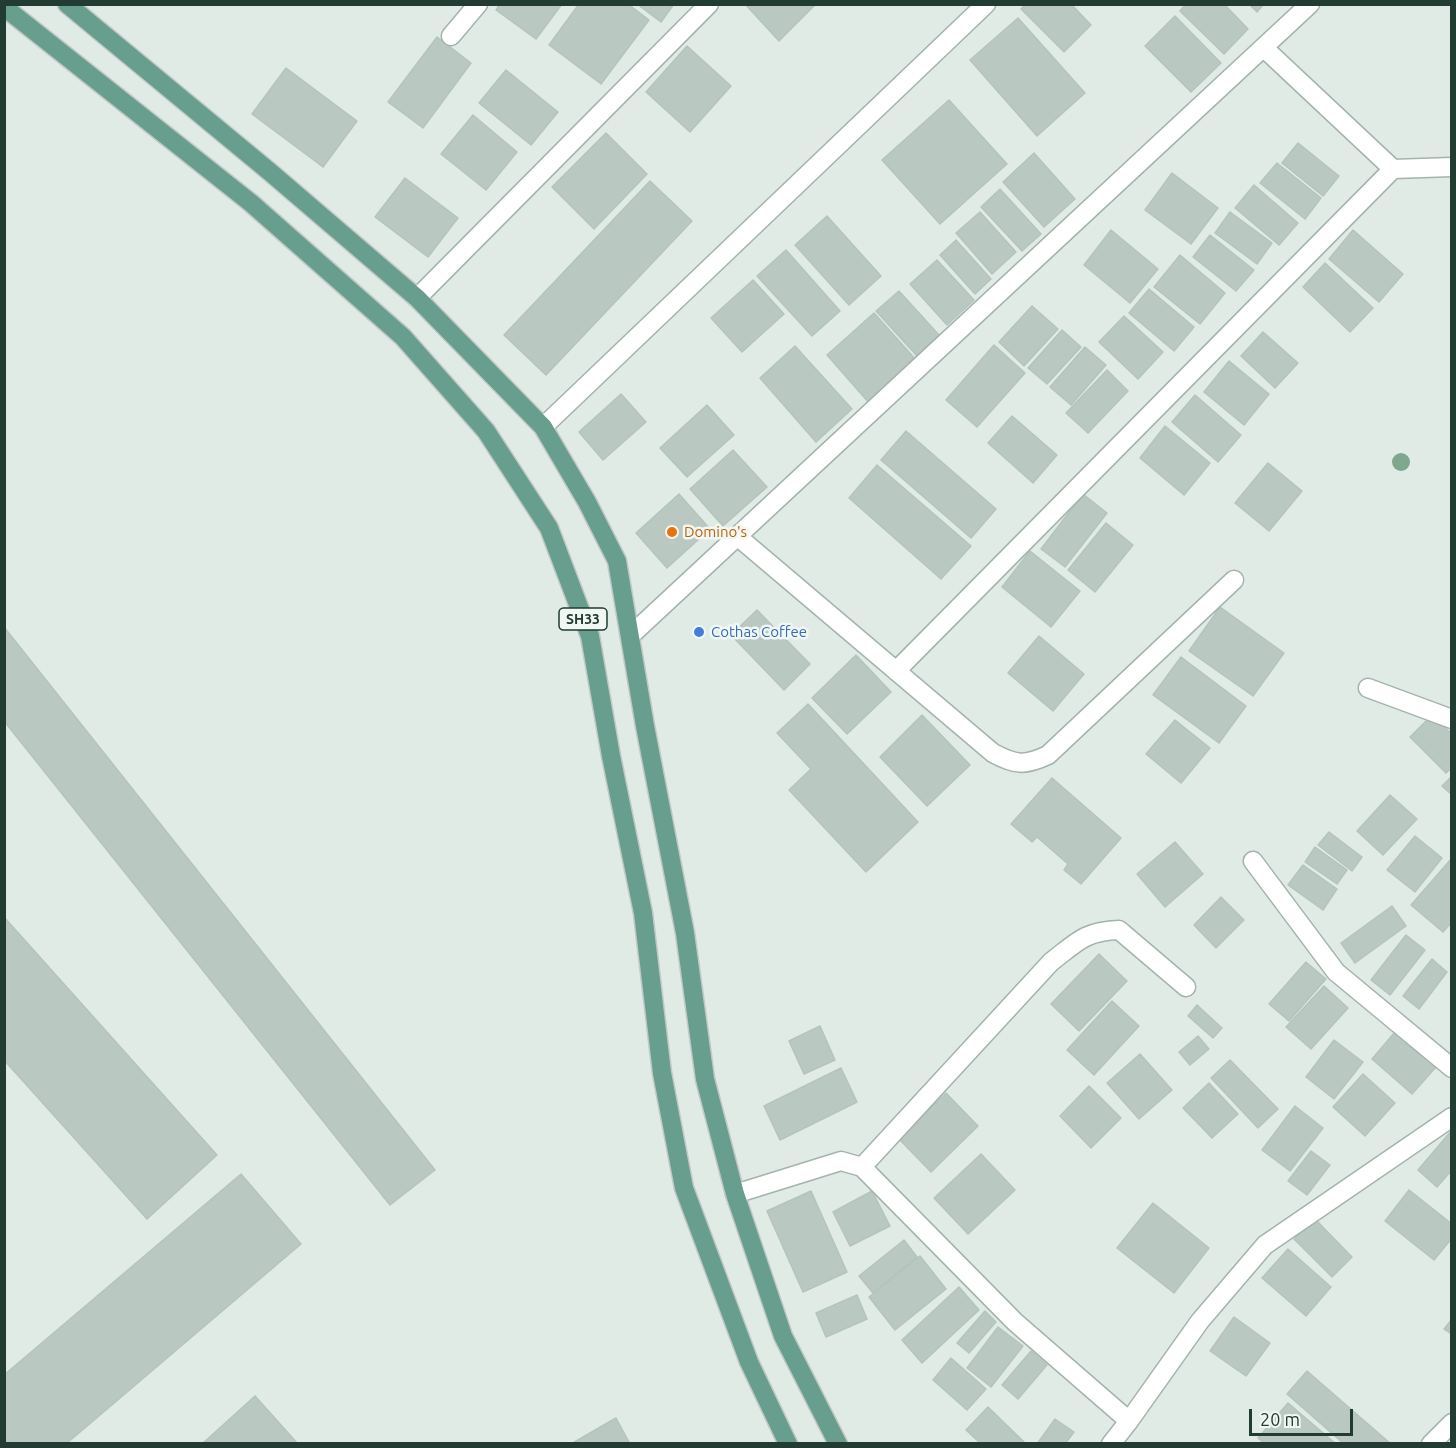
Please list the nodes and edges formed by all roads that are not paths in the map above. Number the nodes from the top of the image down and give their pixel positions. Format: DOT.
graph roads {
  1 [pos="67,4"];
  2 [pos="478,4"];
  3 [pos="710,4"];
  4 [pos="986,4"];
  5 [pos="1308,5"];
  6 [pos="4,7"];
  7 [pos="451,36"];
  8 [pos="1264,48"];
  9 [pos="1452,167"];
  10 [pos="1393,169"];
  11 [pos="417,298"];
  12 [pos="543,427"];
  13 [pos="737,536"];
  14 [pos="1234,580"];
  15 [pos="630,636"];
  16 [pos="896,671"];
  17 [pos="1368,688"];
  18 [pos="1452,719"];
  19 [pos="1253,861"];
  20 [pos="1186,987"];
  21 [pos="1452,1068"];
  22 [pos="1452,1117"];
  23 [pos="862,1167"];
  24 [pos="735,1194"];
  25 [pos="1129,1421"];
  26 [pos="1452,1423"];
  27 [pos="788,1443"];
  28 [pos="838,1443"];
  29 [pos="1111,1443"];
  30 [pos="1431,1443"];
  1 -- 11 [label="main road, SH33"];
  2 -- 7 [label="street"];
  3 -- 11 [label="street"];
  4 -- 12 [label="street"];
  5 -- 8 [label="street"];
  6 -- 27 [label="main road, SH33"];
  8 -- 10 [label="street"];
  8 -- 13 [label="street"];
  9 -- 10 [label="street"];
  10 -- 16 [label="street"];
  11 -- 12 [label="main road, SH33"];
  12 -- 15 [label="main road, SH33"];
  13 -- 15 [label="street"];
  13 -- 16 [label="street"];
  14 -- 16 [label="street"];
  15 -- 24 [label="main road, SH33"];
  17 -- 18 [label="street"];
  19 -- 21 [label="street"];
  20 -- 23 [label="street"];
  22 -- 25 [label="street"];
  23 -- 24 [label="street"];
  23 -- 25 [label="street"];
  24 -- 28 [label="main road, SH33"];
  25 -- 29 [label="street"];
  26 -- 30 [label="street"];
}
